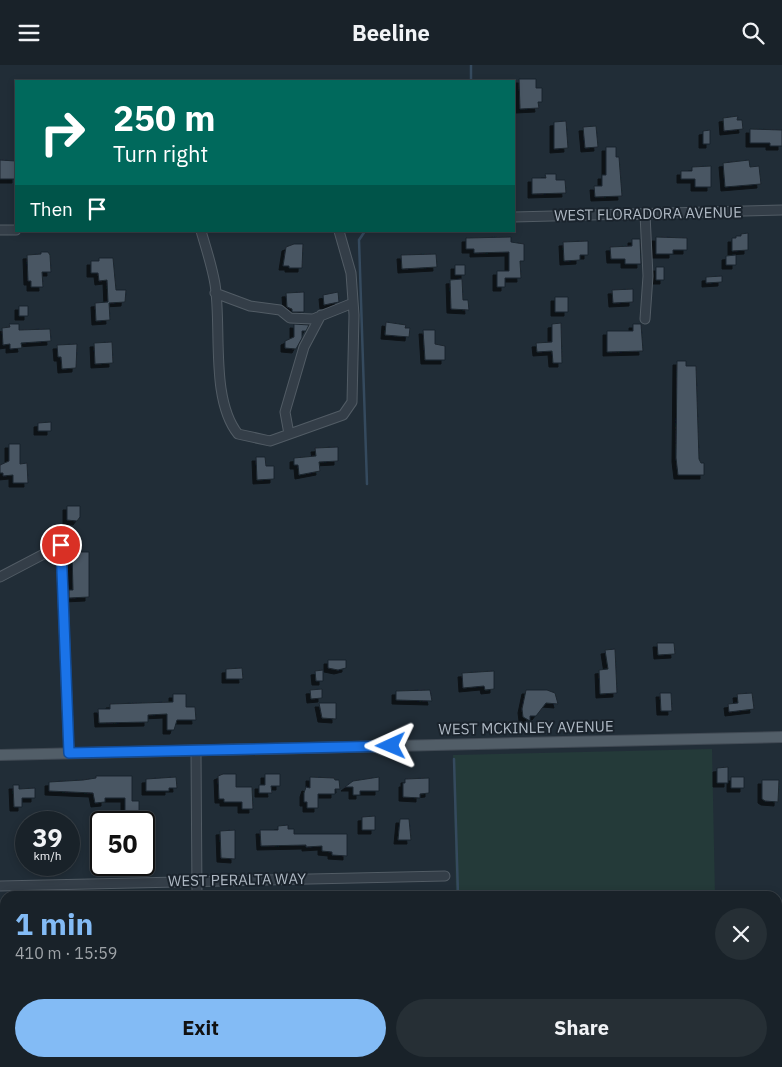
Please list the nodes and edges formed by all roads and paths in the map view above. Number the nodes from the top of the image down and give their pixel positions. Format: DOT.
graph roads {
  1 [pos="782,210"];
  2 [pos="645,214"];
  3 [pos="515,217"];
  4 [pos="0,230"];
  5 [pos="15,230"];
  6 [pos="201,232"];
  7 [pos="339,232"];
  8 [pos="216,293"];
  9 [pos="353,303"];
  10 [pos="321,315"];
  11 [pos="645,319"];
  12 [pos="290,434"];
  13 [pos="0,577"];
  14 [pos="782,737"];
  15 [pos="196,751"];
  16 [pos="69,753"];
  17 [pos="0,755"];
  18 [pos="445,876"];
  19 [pos="197,881"];
  20 [pos="0,886"];
  21 [pos="197,891"];
  1 -- 2 [label="street, WEST FLORADORA AVENUE"];
  2 -- 3 [label="street, WEST FLORADORA AVENUE"];
  2 -- 11 [label="street"];
  4 -- 5 [label="street"];
  6 -- 8 [label="street"];
  7 -- 9 [label="street"];
  8 -- 10 [label="street"];
  8 -- 12 [label="street"];
  9 -- 10 [label="street"];
  9 -- 12 [label="street"];
  10 -- 12 [label="street"];
  13 -- 16 [label="street"];
  14 -- 15 [label="main road, WEST MCKINLEY AVENUE"];
  15 -- 16 [label="main road, WEST MCKINLEY AVENUE"];
  15 -- 19 [label="street"];
  16 -- 17 [label="main road, WEST MCKINLEY AVENUE"];
  18 -- 19 [label="street, WEST PERALTA WAY"];
  19 -- 20 [label="street, WEST PERALTA WAY"];
  19 -- 21 [label="street"];
}
